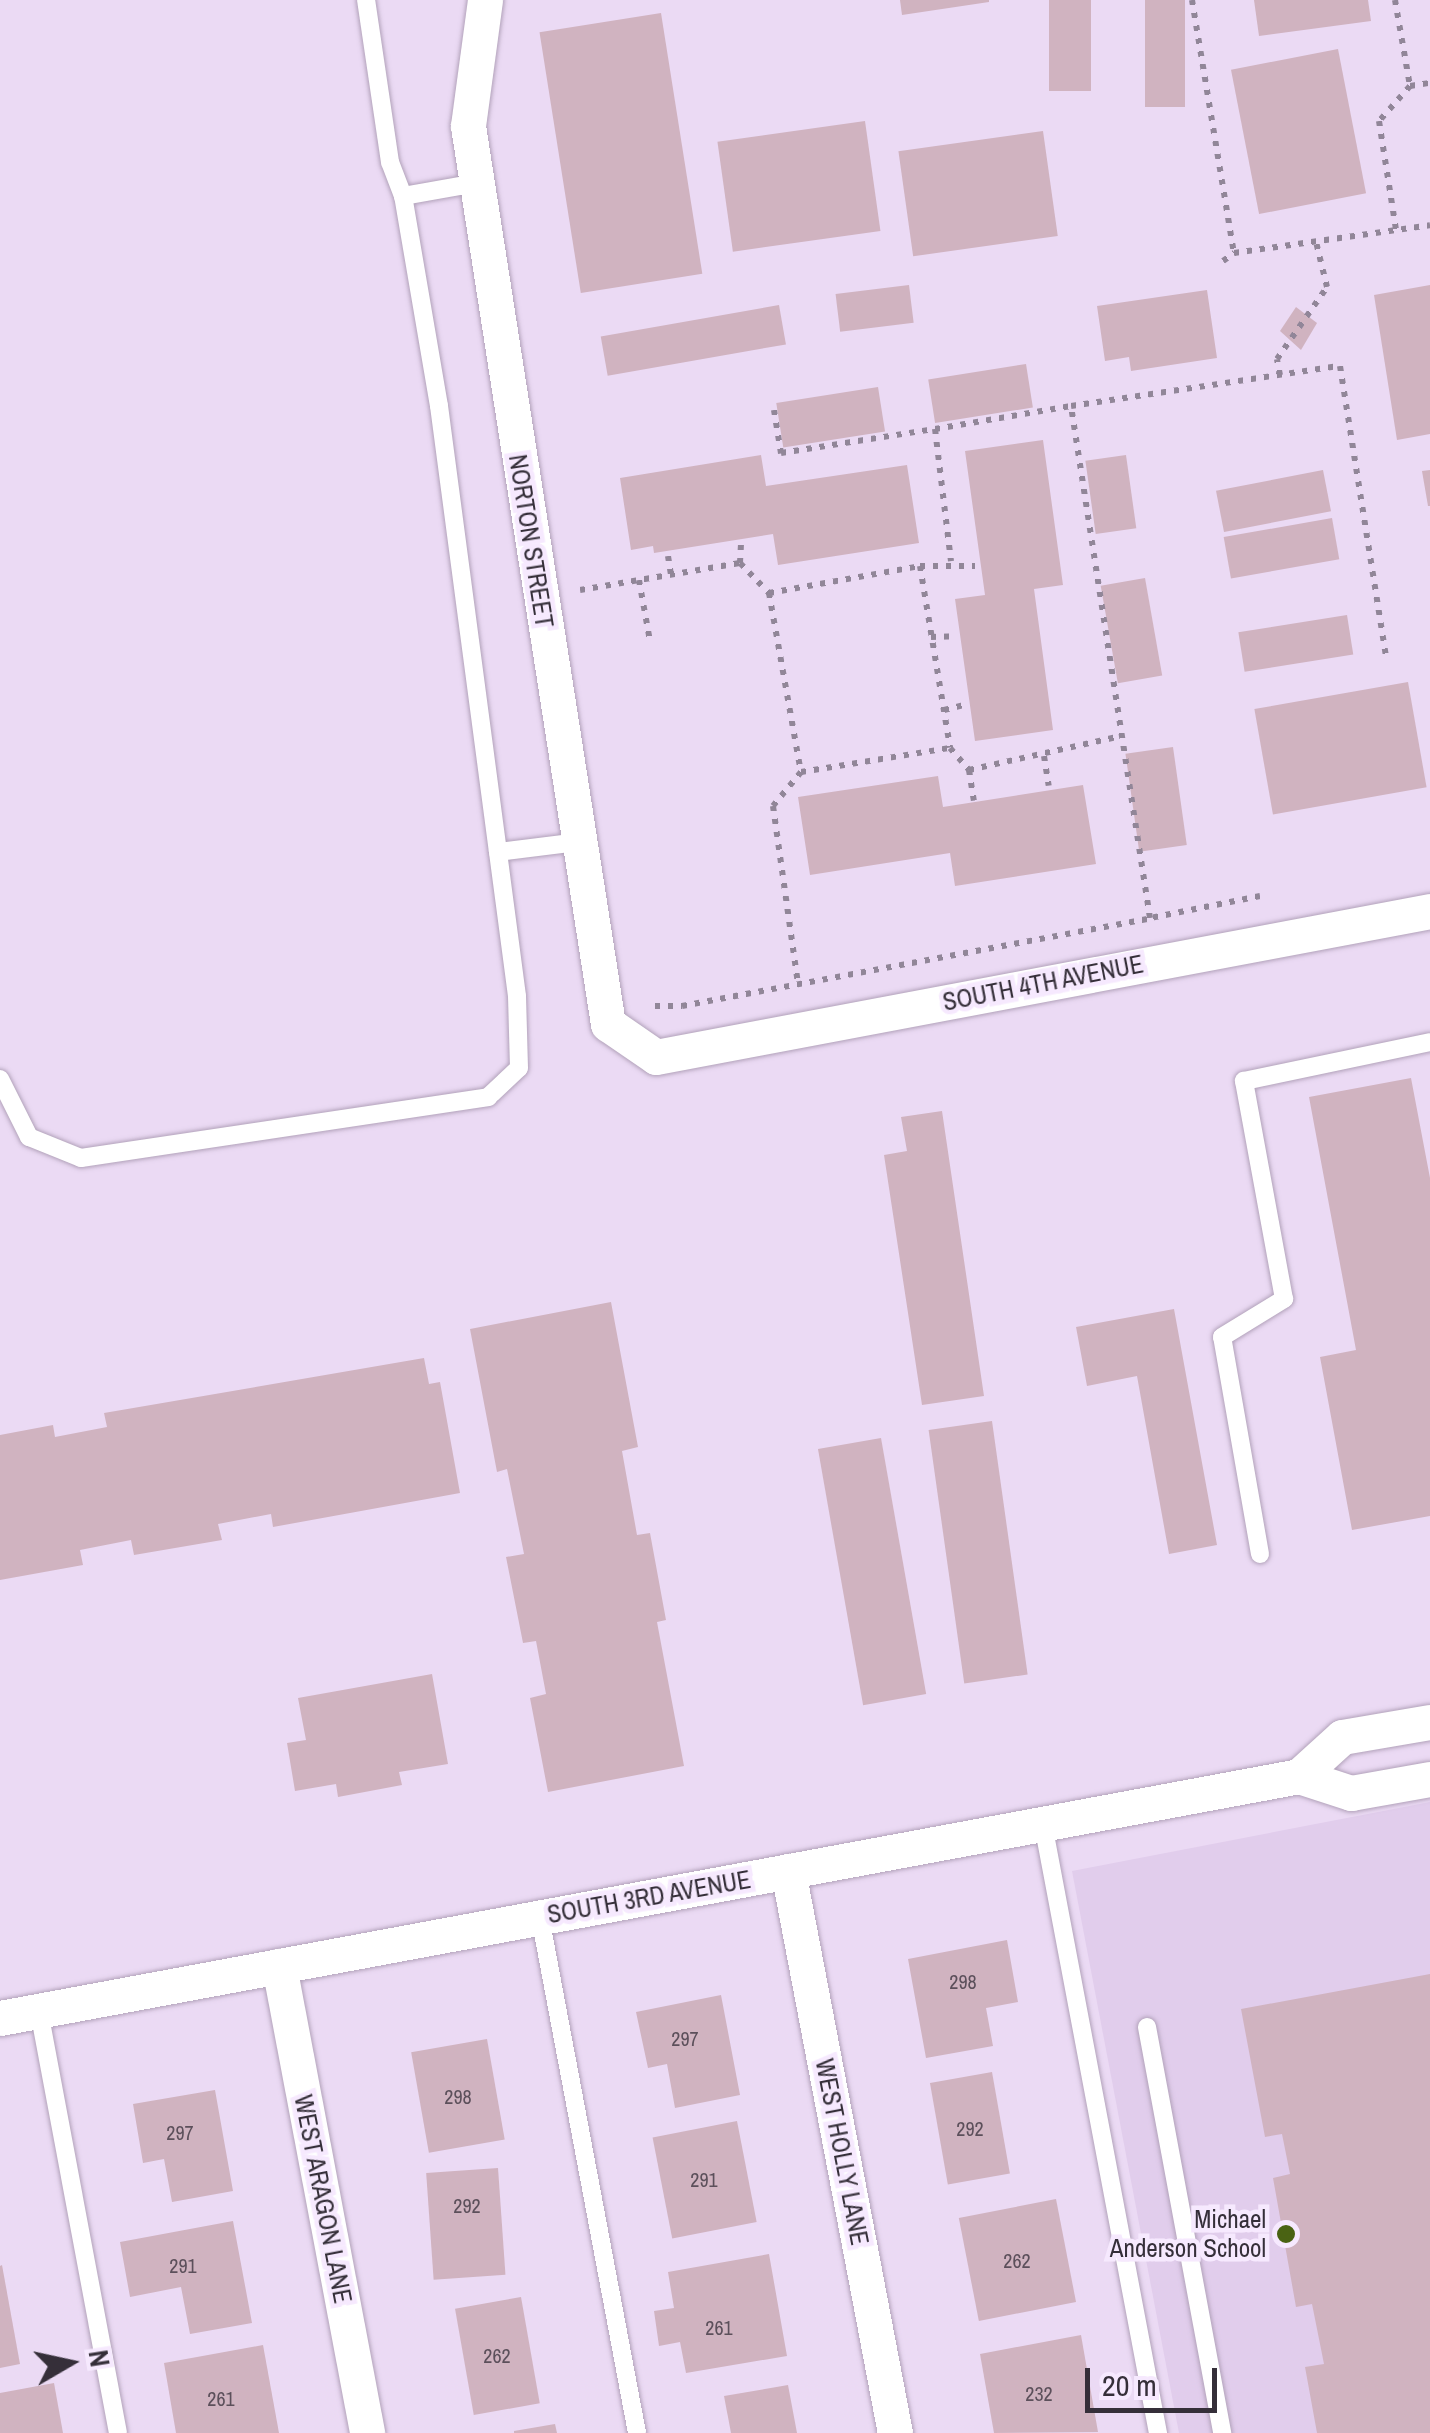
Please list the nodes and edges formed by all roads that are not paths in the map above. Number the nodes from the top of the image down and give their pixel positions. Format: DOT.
graph roads {
  1 [pos="366,0"];
  2 [pos="484,0"];
  3 [pos="477,183"];
  4 [pos="403,196"];
  5 [pos="578,842"];
  6 [pos="498,852"];
  7 [pos="1430,911"];
  8 [pos="1430,1042"];
  9 [pos="656,1057"];
  10 [pos="0,1079"];
  11 [pos="1260,1554"];
  12 [pos="1430,1722"];
  13 [pos="1298,1776"];
  14 [pos="1430,1780"];
  15 [pos="1043,1824"];
  16 [pos="788,1871"];
  17 [pos="540,1917"];
  18 [pos="280,1966"];
  19 [pos="38,2011"];
  20 [pos="0,2018"];
  21 [pos="1147,2027"];
  22 [pos="118,2433"];
  23 [pos="367,2433"];
  24 [pos="637,2433"];
  25 [pos="895,2433"];
  26 [pos="1158,2433"];
  27 [pos="1222,2433"];
  1 -- 4 [label="lane"];
  2 -- 3 [label="street, NORTON STREET"];
  3 -- 4 [label="lane"];
  3 -- 5 [label="street, NORTON STREET"];
  4 -- 6 [label="lane"];
  5 -- 6 [label="lane"];
  5 -- 9 [label="street, NORTON STREET"];
  6 -- 10 [label="lane"];
  7 -- 9 [label="street, SOUTH 4TH AVENUE"];
  8 -- 11 [label="lane"];
  12 -- 13 [label="street"];
  13 -- 14 [label="street, SOUTH 3RD AVENUE"];
  13 -- 15 [label="street, SOUTH 3RD AVENUE"];
  15 -- 16 [label="street, SOUTH 3RD AVENUE"];
  15 -- 26 [label="lane"];
  16 -- 17 [label="street, SOUTH 3RD AVENUE"];
  16 -- 25 [label="street, WEST HOLLY LANE"];
  17 -- 18 [label="street, SOUTH 3RD AVENUE"];
  17 -- 24 [label="lane"];
  18 -- 19 [label="street, SOUTH 3RD AVENUE"];
  18 -- 23 [label="street, WEST ARAGON LANE"];
  19 -- 20 [label="street, SOUTH 3RD AVENUE"];
  19 -- 22 [label="lane"];
  21 -- 27 [label="lane"];
}
